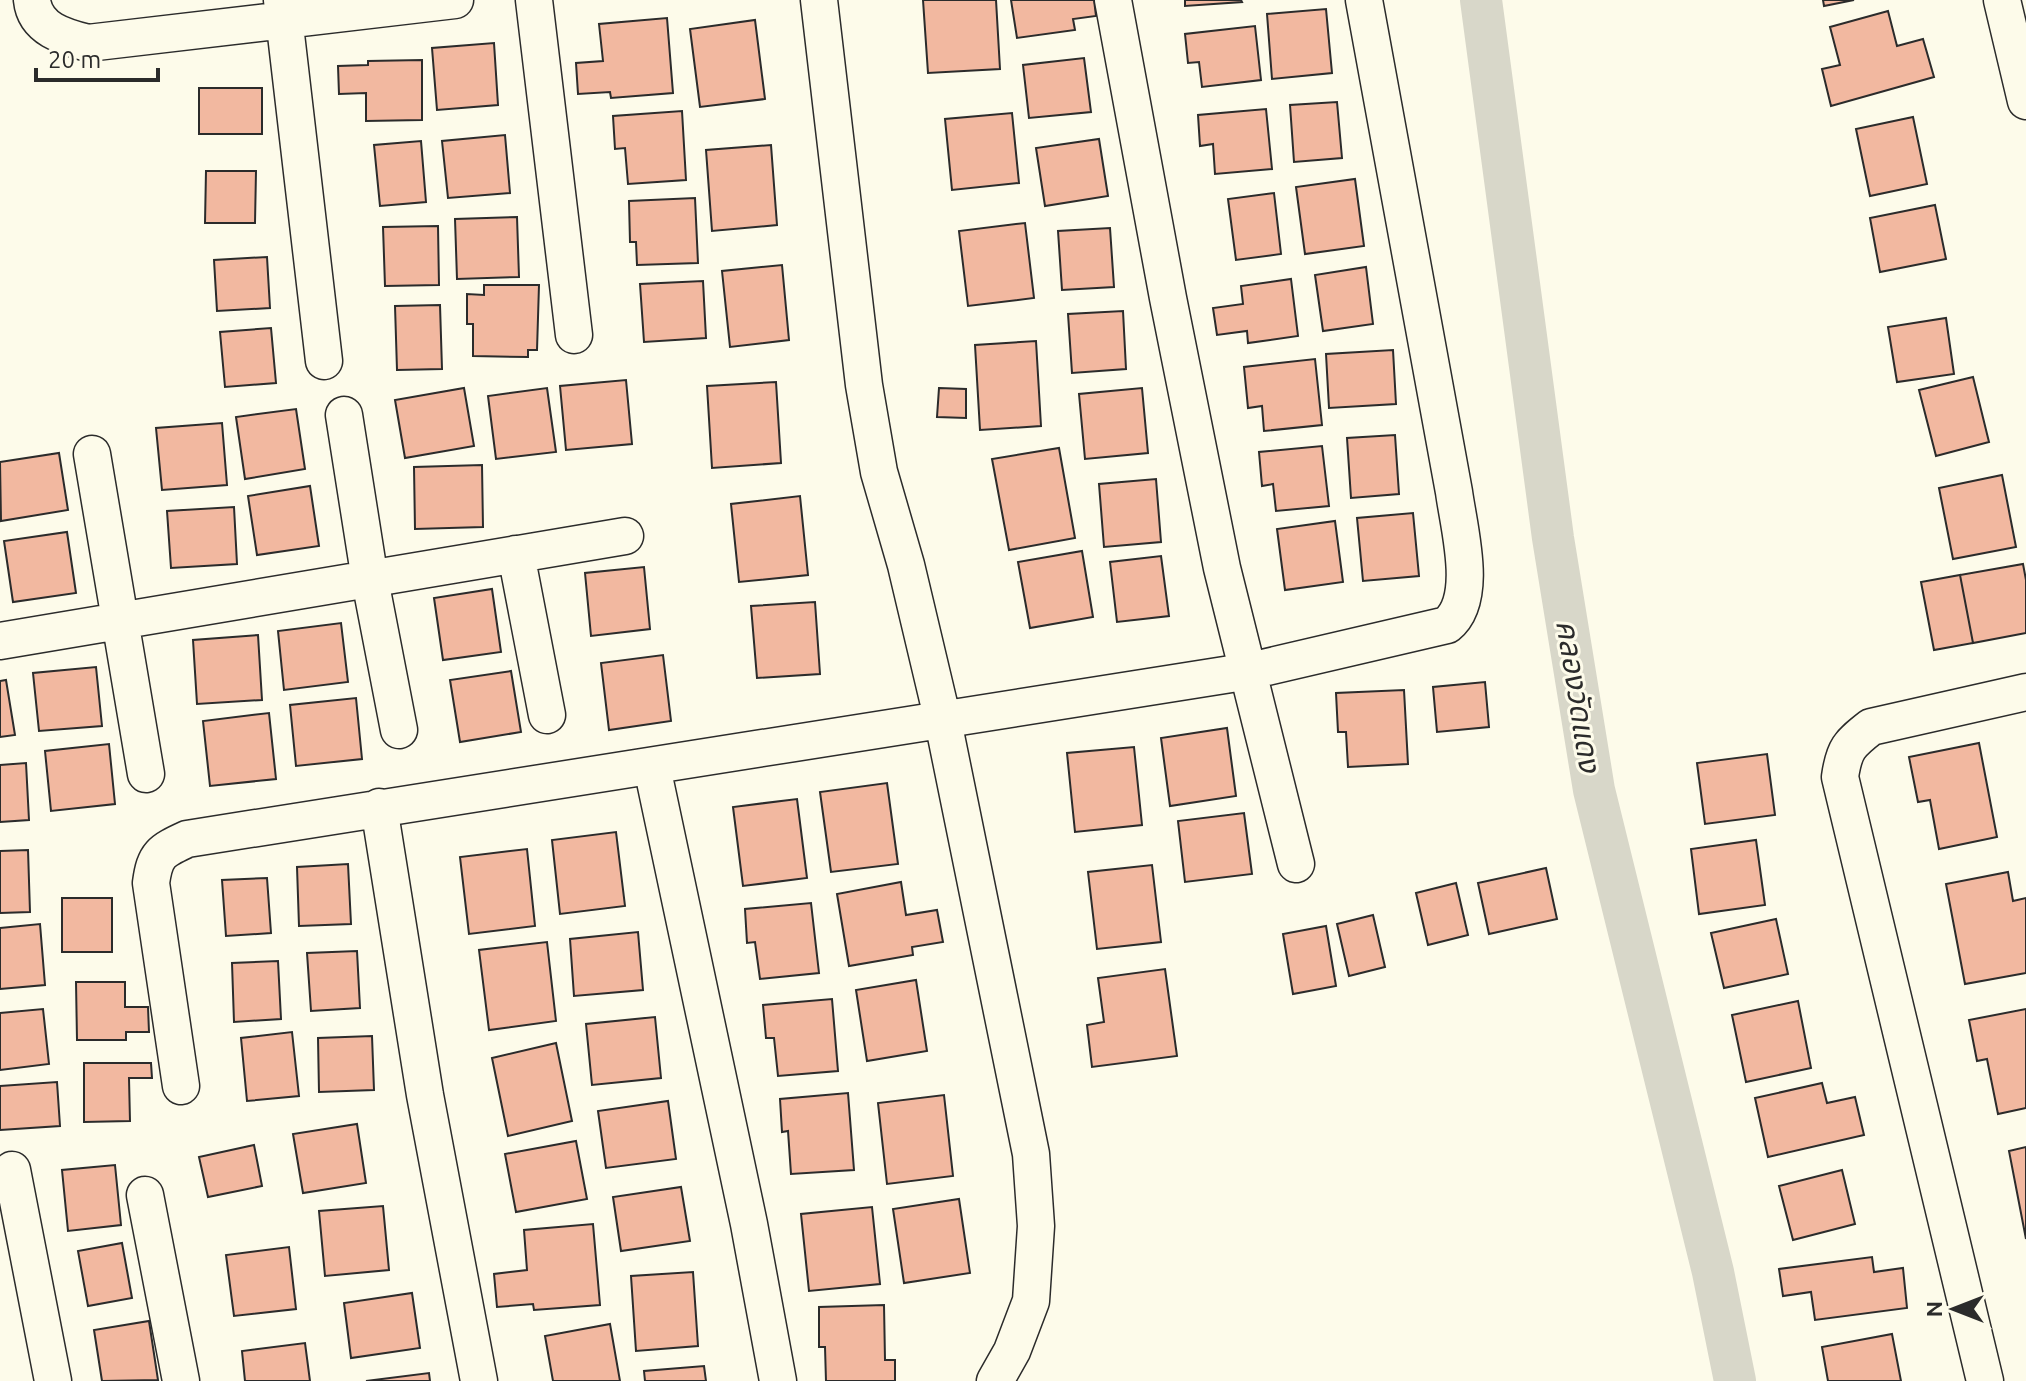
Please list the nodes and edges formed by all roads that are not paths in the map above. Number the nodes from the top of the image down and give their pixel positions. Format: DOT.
graph roads {
  1 [pos="32,0"];
  2 [pos="455,0"];
  3 [pos="534,0"];
  4 [pos="819,0"];
  5 [pos="1113,0"];
  6 [pos="1364,0"];
  7 [pos="2002,0"];
  8 [pos="283,10"];
  9 [pos="2026,101"];
  10 [pos="574,335"];
  11 [pos="324,361"];
  12 [pos="344,415"];
  13 [pos="92,454"];
  14 [pos="625,536"];
  15 [pos="516,554"];
  16 [pos="370,580"];
  17 [pos="121,619"];
  18 [pos="0,641"];
  19 [pos="1250,671"];
  20 [pos="2026,692"];
  21 [pos="547,715"];
  22 [pos="943,721"];
  23 [pos="399,730"];
  24 [pos="652,767"];
  25 [pos="146,774"];
  26 [pos="379,807"];
  27 [pos="1296,864"];
  28 [pos="181,1086"];
  29 [pos="12,1170"];
  30 [pos="145,1195"];
  31 [pos="53,1381"];
  32 [pos="181,1381"];
  33 [pos="479,1381"];
  34 [pos="778,1381"];
  35 [pos="995,1381"];
  36 [pos="1985,1381"];
  1 -- 8 [label="street"];
  2 -- 8 [label="street"];
  3 -- 10 [label="street"];
  4 -- 22 [label="street"];
  5 -- 19 [label="street"];
  6 -- 19 [label="street"];
  7 -- 9 [label="street"];
  8 -- 11 [label="street"];
  12 -- 16 [label="street"];
  13 -- 17 [label="street"];
  14 -- 15 [label="street"];
  15 -- 16 [label="street"];
  15 -- 21 [label="street"];
  16 -- 17 [label="street"];
  16 -- 23 [label="street"];
  17 -- 18 [label="street"];
  17 -- 25 [label="street"];
  19 -- 22 [label="street"];
  19 -- 27 [label="street"];
  20 -- 36 [label="street"];
  22 -- 24 [label="street"];
  22 -- 35 [label="street"];
  24 -- 26 [label="street"];
  24 -- 34 [label="street"];
  26 -- 28 [label="street"];
  26 -- 33 [label="street"];
  29 -- 31 [label="street"];
  30 -- 32 [label="street"];
}
